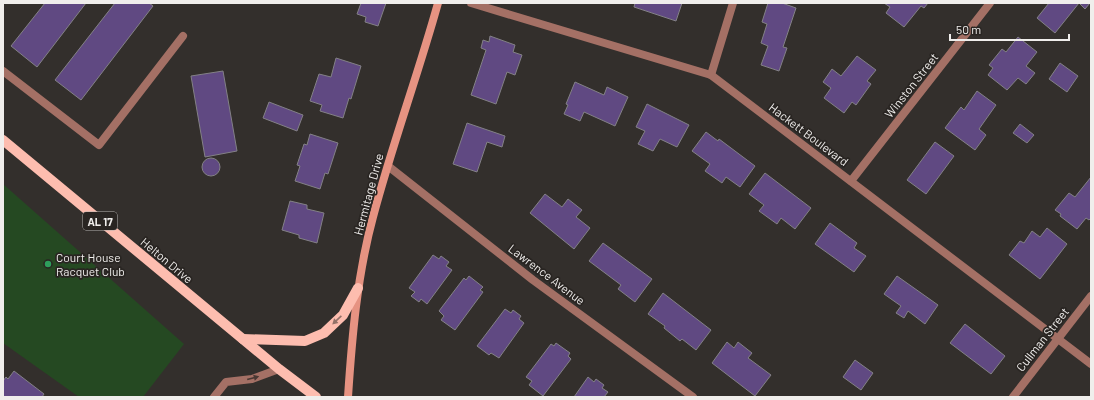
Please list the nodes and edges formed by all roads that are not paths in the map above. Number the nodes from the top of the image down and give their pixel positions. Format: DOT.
graph roads {
  1 [pos="438,3"];
  2 [pos="471,3"];
  3 [pos="733,3"];
  4 [pos="990,3"];
  5 [pos="183,36"];
  6 [pos="3,71"];
  7 [pos="711,75"];
  8 [pos="3,140"];
  9 [pos="388,166"];
  10 [pos="851,181"];
  11 [pos="358,288"];
  12 [pos="1091,296"];
  13 [pos="1058,338"];
  14 [pos="243,340"];
  15 [pos="1091,364"];
  16 [pos="279,369"];
  17 [pos="214,397"];
  18 [pos="316,397"];
  19 [pos="348,397"];
  20 [pos="693,397"];
  21 [pos="1013,397"];
  1 -- 9 [label="street, Hermitage Drive"];
  2 -- 7 [label="street, Hackett Boulevard"];
  3 -- 7 [label="street"];
  4 -- 10 [label="street, Winston Street"];
  5 -- 6 [label="street"];
  7 -- 10 [label="street, Hackett Boulevard"];
  8 -- 14 [label="main road, Helton Drive / AL 17"];
  9 -- 11 [label="street, Hermitage Drive"];
  9 -- 20 [label="street, Lawrence Avenue"];
  10 -- 13 [label="street, Hackett Boulevard"];
  11 -- 14 [label="main road, one-way"];
  11 -- 19 [label="street, Hermitage Drive"];
  12 -- 13 [label="street, Cullman Street"];
  13 -- 15 [label="street, Hackett Boulevard"];
  13 -- 21 [label="street, Cullman Street"];
  14 -- 16 [label="main road, Helton Drive / AL 17"];
  17 -- 16 [label="street, one-way"];
  16 -- 18 [label="main road, Helton Drive / AL 17"];
}
